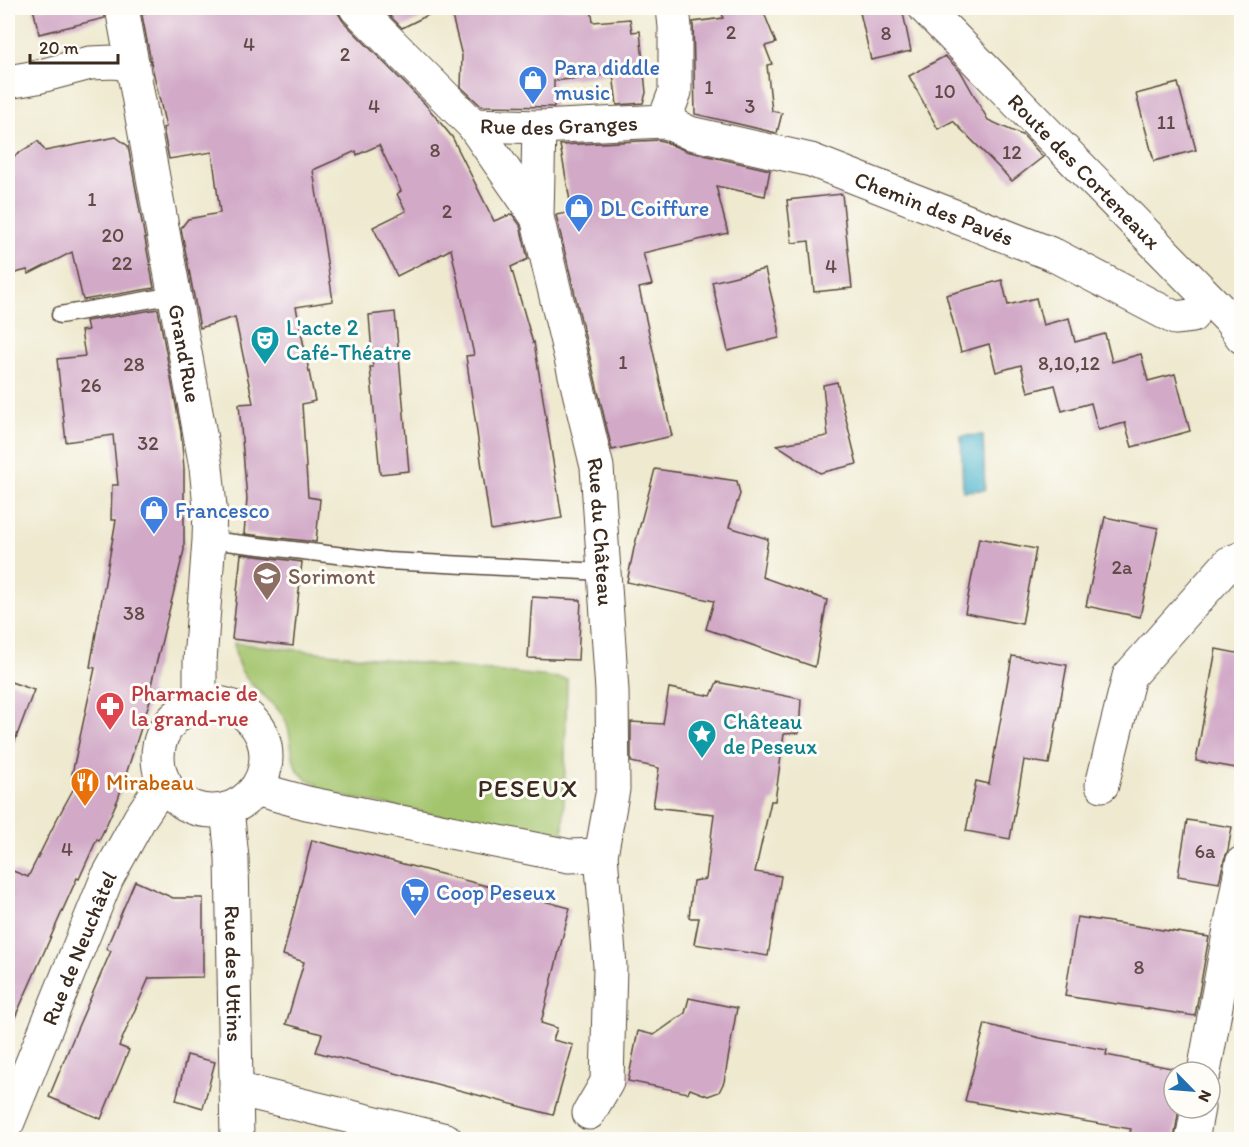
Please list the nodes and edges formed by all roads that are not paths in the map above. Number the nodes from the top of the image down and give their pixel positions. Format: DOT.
graph roads {
  1 [pos="122,8"];
  2 [pos="356,8"];
  3 [pos="673,8"];
  4 [pos="925,8"];
  5 [pos="133,64"];
  6 [pos="8,82"];
  7 [pos="664,121"];
  8 [pos="473,124"];
  9 [pos="539,127"];
  10 [pos="537,217"];
  11 [pos="175,295"];
  12 [pos="60,315"];
  13 [pos="1192,316"];
  14 [pos="1242,337"];
  15 [pos="209,540"];
  16 [pos="1242,558"];
  17 [pos="603,572"];
  18 [pos="200,704"];
  19 [pos="164,782"];
  20 [pos="1102,785"];
  21 [pos="256,789"];
  22 [pos="227,809"];
  23 [pos="601,855"];
  24 [pos="1242,863"];
  25 [pos="1206,1060"];
  26 [pos="236,1089"];
  27 [pos="590,1113"];
  28 [pos="1196,1120"];
  29 [pos="8,1122"];
  30 [pos="237,1140"];
  31 [pos="446,1140"];
  32 [pos="1192,1140"];
  1 -- 5 [label="street, Grand'Rue"];
  2 -- 8 [label="street, Rue des Granges"];
  3 -- 7 [label="street"];
  4 -- 14 [label="street, Route des Corteneaux"];
  5 -- 6 [label="street"];
  5 -- 11 [label="street, Grand'Rue"];
  7 -- 9 [label="street, Rue des Granges"];
  7 -- 13 [label="street, Chemin des Pavés"];
  8 -- 9 [label="street, Rue des Granges"];
  8 -- 10 [label="street, Rue du Château"];
  9 -- 10 [label="street, Rue du Château"];
  10 -- 17 [label="street, Rue du Château"];
  11 -- 12 [label="lane"];
  11 -- 15 [label="street, Grand'Rue"];
  15 -- 17 [label="lane"];
  15 -- 18 [label="street, Grand'Rue"];
  16 -- 20 [label="street"];
  17 -- 23 [label="street, Rue du Château"];
  18 -- 19 [label="street"];
  18 -- 21 [label="street"];
  19 -- 22 [label="street"];
  19 -- 29 [label="street, Rue de Neuchâtel"];
  21 -- 22 [label="street"];
  21 -- 23 [label="street"];
  22 -- 26 [label="street, Rue des Uttins"];
  23 -- 27 [label="street, Rue du Château"];
  24 -- 25 [label="street"];
  26 -- 30 [label="street, Rue des Uttins"];
  26 -- 31 [label="street"];
  28 -- 32 [label="street"];
}
